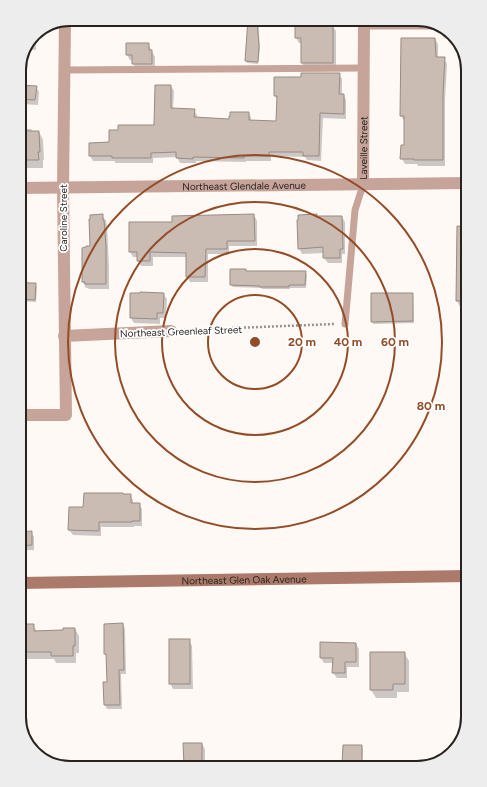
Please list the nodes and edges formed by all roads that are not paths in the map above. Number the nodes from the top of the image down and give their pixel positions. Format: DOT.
graph roads {
  1 [pos="364,26"];
  2 [pos="64,27"];
  3 [pos="363,68"];
  4 [pos="64,70"];
  5 [pos="461,183"];
  6 [pos="362,185"];
  7 [pos="63,187"];
  8 [pos="26,188"];
  9 [pos="345,324"];
  10 [pos="171,331"];
  11 [pos="64,336"];
  12 [pos="26,415"];
  13 [pos="461,576"];
  14 [pos="26,583"];
  1 -- 3 [label="street, Laveille Street"];
  2 -- 4 [label="street, Caroline Street"];
  3 -- 4 [label="lane"];
  3 -- 6 [label="street, Laveille Street"];
  4 -- 7 [label="street, Caroline Street"];
  5 -- 6 [label="street, Northeast Glendale Avenue"];
  6 -- 7 [label="street, Northeast Glendale Avenue"];
  6 -- 9 [label="lane, Laveille Street"];
  7 -- 8 [label="street, Northeast Glendale Avenue"];
  7 -- 11 [label="street, Caroline Street"];
  10 -- 11 [label="street, Northeast Greenleaf Street"];
  11 -- 12 [label="street, Caroline Street"];
  13 -- 14 [label="street, Northeast Glen Oak Avenue"];
}
